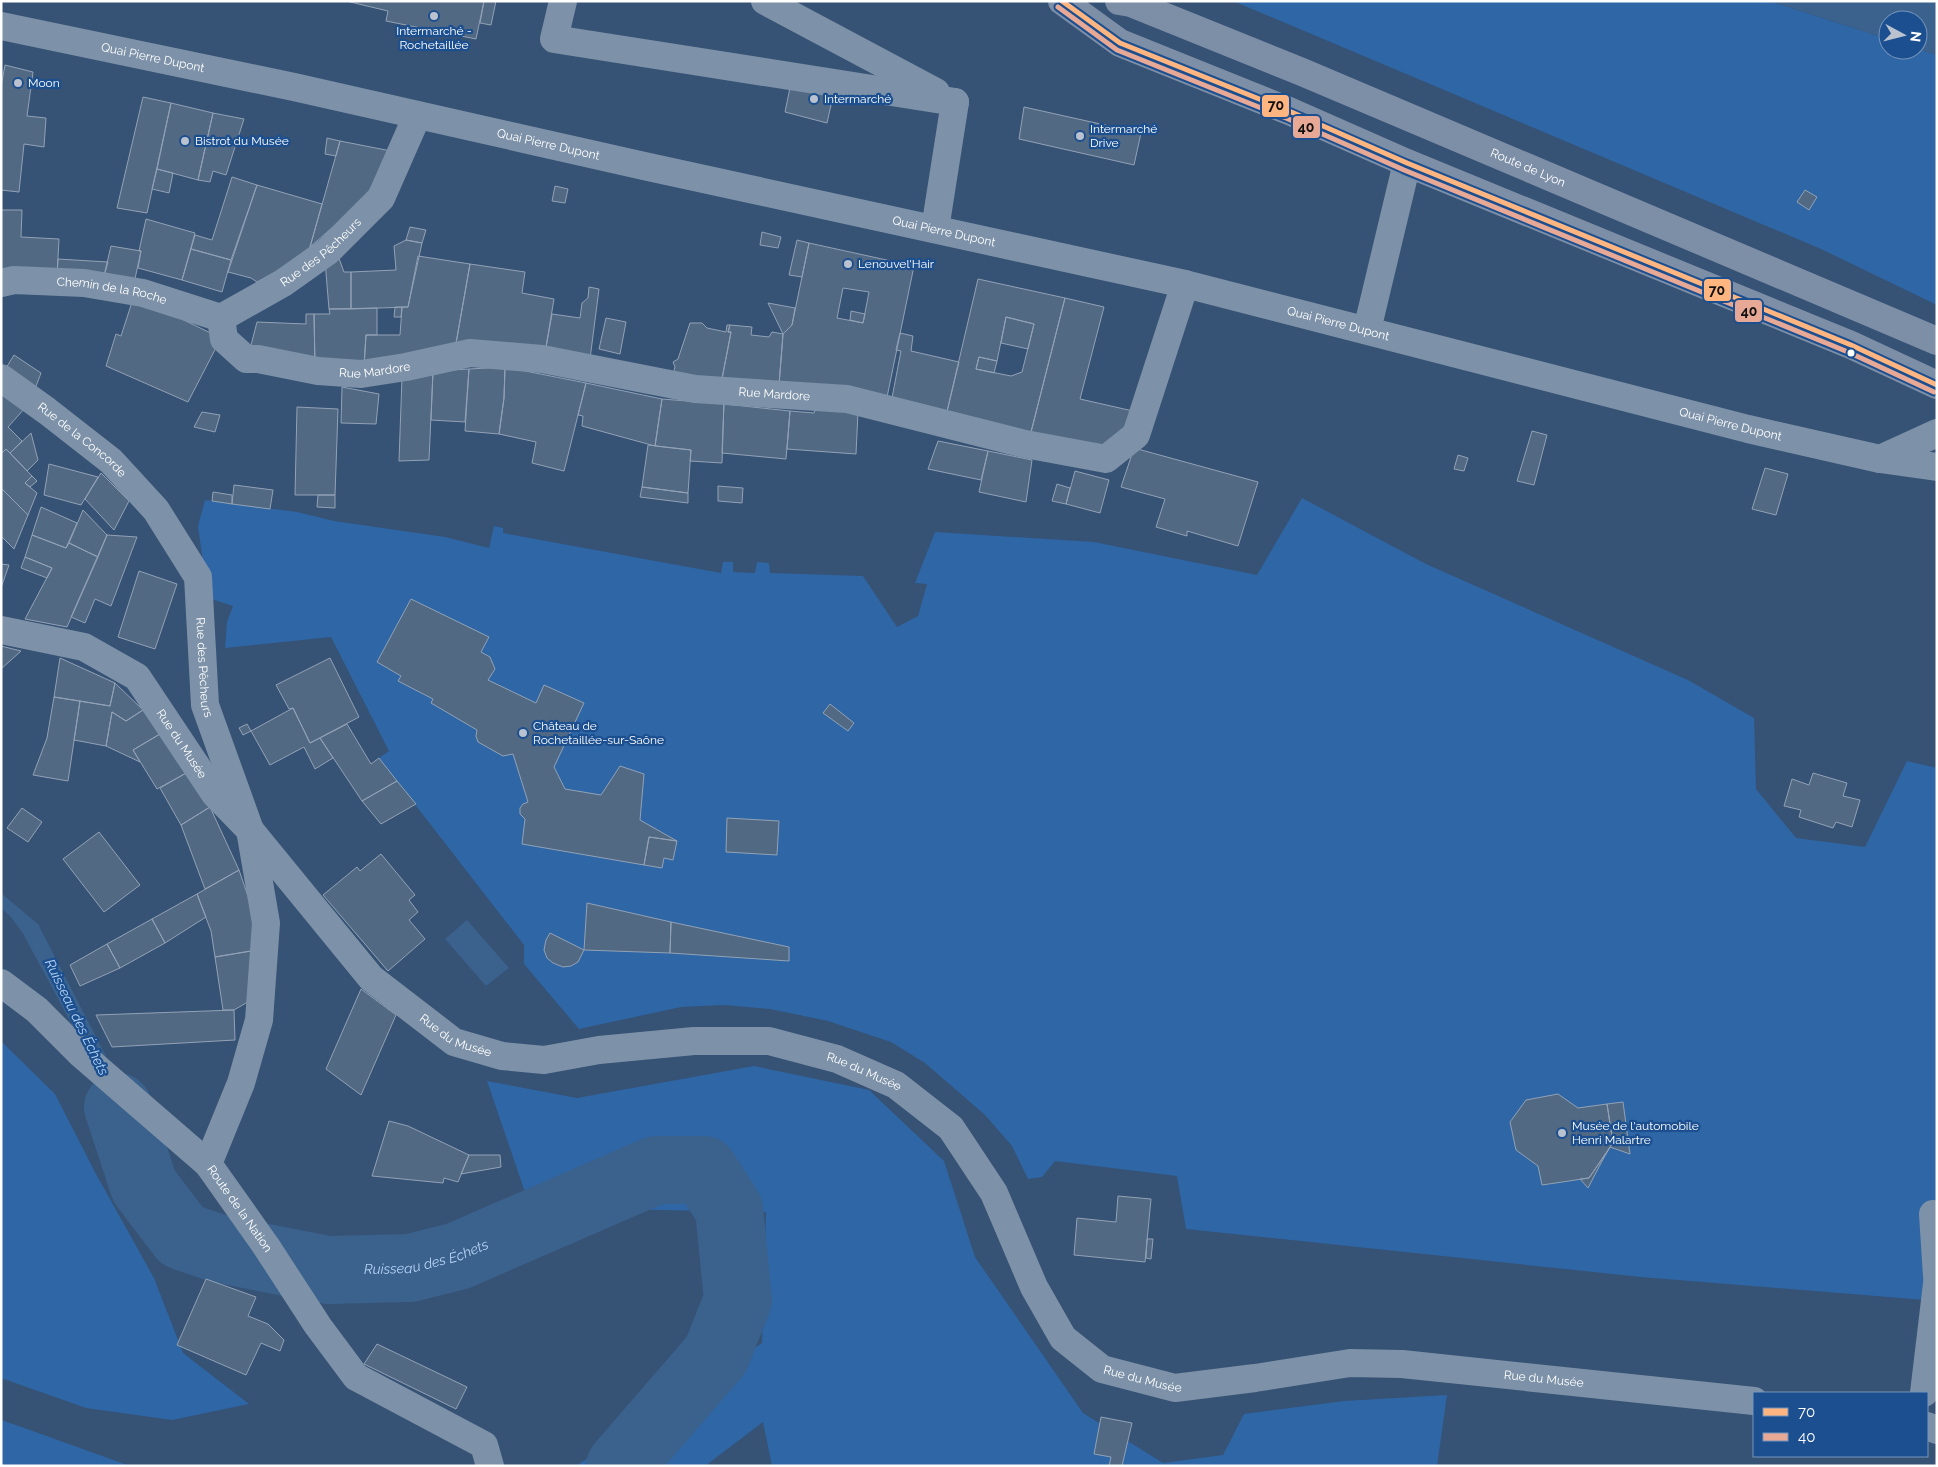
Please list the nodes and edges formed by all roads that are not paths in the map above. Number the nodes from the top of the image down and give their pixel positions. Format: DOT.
graph roads {
  1 [pos="563,1"];
  2 [pos="765,1"];
  3 [pos="1062,1"];
  4 [pos="1119,1"];
  5 [pos="1,26"];
  6 [pos="955,102"];
  7 [pos="417,116"];
  8 [pos="1407,163"];
  9 [pos="935,229"];
  10 [pos="1,283"];
  11 [pos="1185,284"];
  12 [pos="221,318"];
  13 [pos="1366,330"];
  14 [pos="1937,341"];
  15 [pos="1,378"];
  16 [pos="1937,385"];
  17 [pos="1937,433"];
  18 [pos="1880,459"];
  19 [pos="1937,466"];
  20 [pos="156,510"];
  21 [pos="1,630"];
  22 [pos="250,830"];
  23 [pos="1,983"];
  24 [pos="208,1164"];
  25 [pos="1933,1214"];
  26 [pos="1937,1276"];
  27 [pos="1937,1284"];
  28 [pos="1924,1392"];
  29 [pos="1753,1401"];
  30 [pos="490,1466"];
  1 -- 6 [label="street"];
  2 -- 6 [label="street"];
  3 -- 8 [label="main road"];
  4 -- 14 [label="main road, Route de Lyon"];
  5 -- 7 [label="street, Quai Pierre Dupont"];
  6 -- 9 [label="street"];
  7 -- 9 [label="street, Quai Pierre Dupont"];
  7 -- 12 [label="street, Rue des Pêcheurs"];
  8 -- 13 [label="street"];
  8 -- 16 [label="main road"];
  9 -- 11 [label="street, Quai Pierre Dupont"];
  10 -- 12 [label="street, Chemin de la Roche"];
  11 -- 12 [label="street, Rue Mardore"];
  11 -- 13 [label="street, Quai Pierre Dupont"];
  13 -- 18 [label="street, Quai Pierre Dupont"];
  15 -- 20 [label="street, Rue de la Concorde"];
  17 -- 18 [label="street"];
  18 -- 19 [label="street, Quai Pierre Dupont"];
  20 -- 22 [label="street, Rue des Pêcheurs"];
  21 -- 22 [label="street, Rue du Musée"];
  22 -- 24 [label="street, Route de la Nation"];
  22 -- 29 [label="street, Rue du Musée"];
  23 -- 24 [label="street"];
  24 -- 30 [label="street, Route de la Nation"];
  25 -- 26 [label="street"];
  27 -- 28 [label="street"];
}
